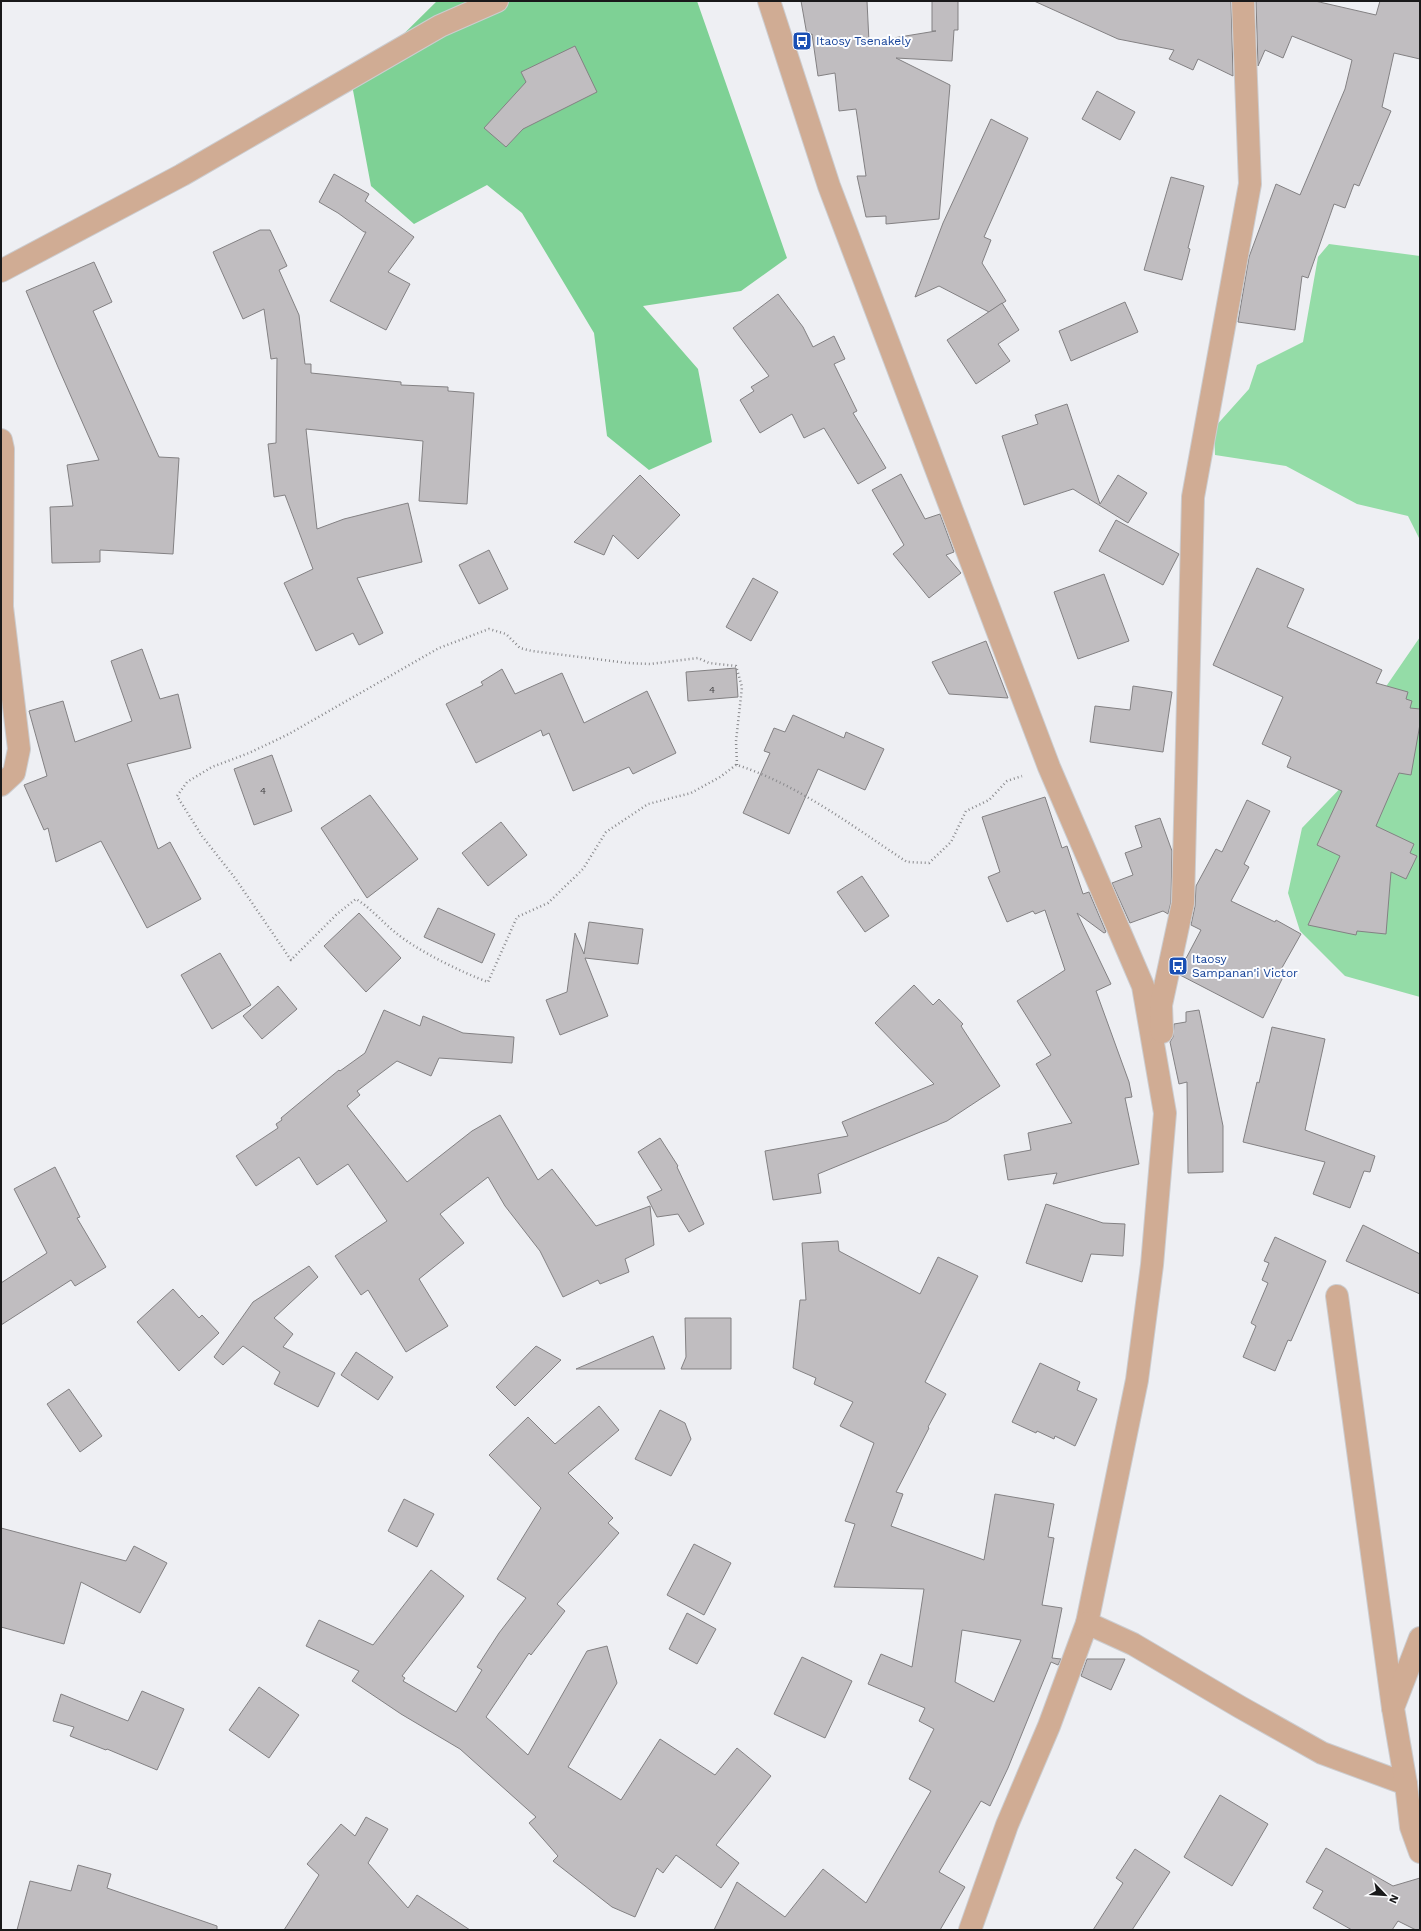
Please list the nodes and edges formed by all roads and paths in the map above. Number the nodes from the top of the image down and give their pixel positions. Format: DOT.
graph roads {
  1 [pos="497,1"];
  2 [pos="769,1"];
  3 [pos="1243,1"];
  4 [pos="1,271"];
  5 [pos="1,440"];
  6 [pos="737,765"];
  7 [pos="1049,767"];
  8 [pos="1,785"];
  9 [pos="1165,1113"];
  10 [pos="1337,1296"];
  11 [pos="1088,1623"];
  12 [pos="1420,1638"];
  13 [pos="1393,1708"];
  14 [pos="1406,1784"];
  15 [pos="1415,1821"];
  16 [pos="1420,1852"];
  17 [pos="970,1930"];
  1 -- 4 [label="street"];
  2 -- 7 [label="street"];
  3 -- 9 [label="street"];
  5 -- 8 [label="street"];
  6 -- 6 [label="path"];
  6 -- 7 [label="path"];
  7 -- 9 [label="street"];
  9 -- 11 [label="street"];
  10 -- 13 [label="street"];
  11 -- 14 [label="street"];
  11 -- 17 [label="street"];
  12 -- 13 [label="street"];
  13 -- 14 [label="street"];
  14 -- 15 [label="street"];
  15 -- 16 [label="street"];
}
